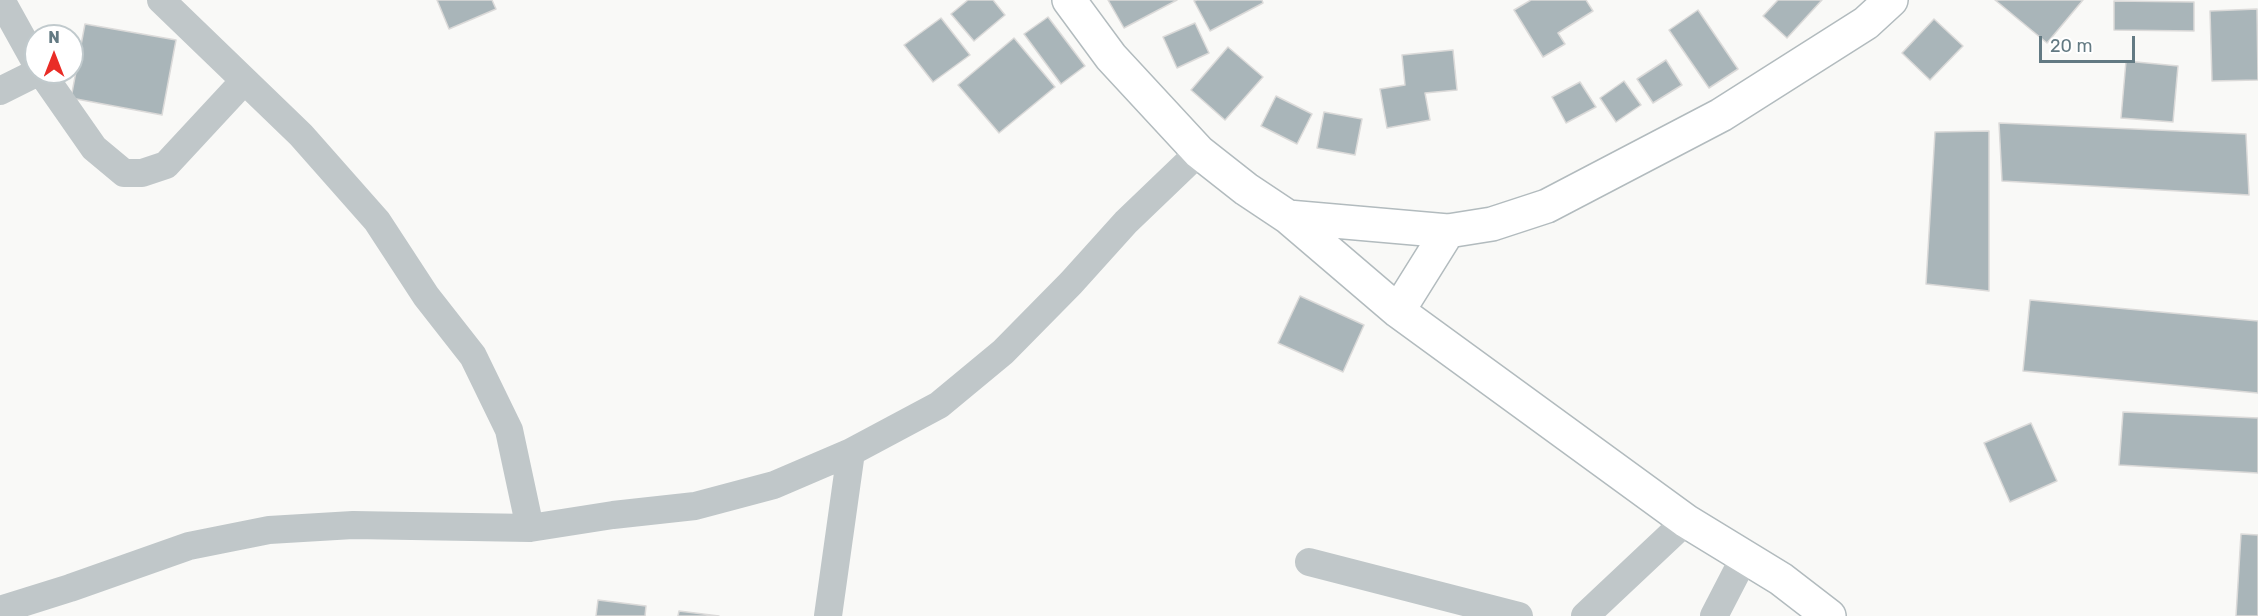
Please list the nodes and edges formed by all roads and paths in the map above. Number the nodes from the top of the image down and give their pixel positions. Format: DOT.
graph roads {
  1 [pos="1,0"];
  2 [pos="161,0"];
  3 [pos="1069,0"];
  4 [pos="1891,0"];
  5 [pos="24,41"];
  6 [pos="24,79"];
  7 [pos="243,81"];
  8 [pos="48,84"];
  9 [pos="0,91"];
  10 [pos="1199,152"];
  11 [pos="1288,217"];
  12 [pos="1448,231"];
  13 [pos="1398,311"];
  14 [pos="851,452"];
  15 [pos="1686,522"];
  16 [pos="530,528"];
  17 [pos="1745,556"];
  18 [pos="1309,562"];
  19 [pos="0,610"];
  20 [pos="828,616"];
  21 [pos="1520,616"];
  22 [pos="1585,616"];
  23 [pos="1714,616"];
  24 [pos="1829,616"];
  1 -- 5 [label="street"];
  2 -- 7 [label="street"];
  3 -- 10 [label="street"];
  4 -- 12 [label="street"];
  6 -- 9 [label="street"];
  7 -- 8 [label="street"];
  7 -- 16 [label="street"];
  10 -- 11 [label="street"];
  10 -- 14 [label="street"];
  11 -- 12 [label="street"];
  11 -- 13 [label="street"];
  12 -- 13 [label="street"];
  13 -- 15 [label="street"];
  14 -- 16 [label="street"];
  14 -- 20 [label="street"];
  15 -- 17 [label="street"];
  15 -- 22 [label="street"];
  16 -- 19 [label="street"];
  17 -- 23 [label="street"];
  17 -- 24 [label="street"];
  18 -- 21 [label="street"];
}
